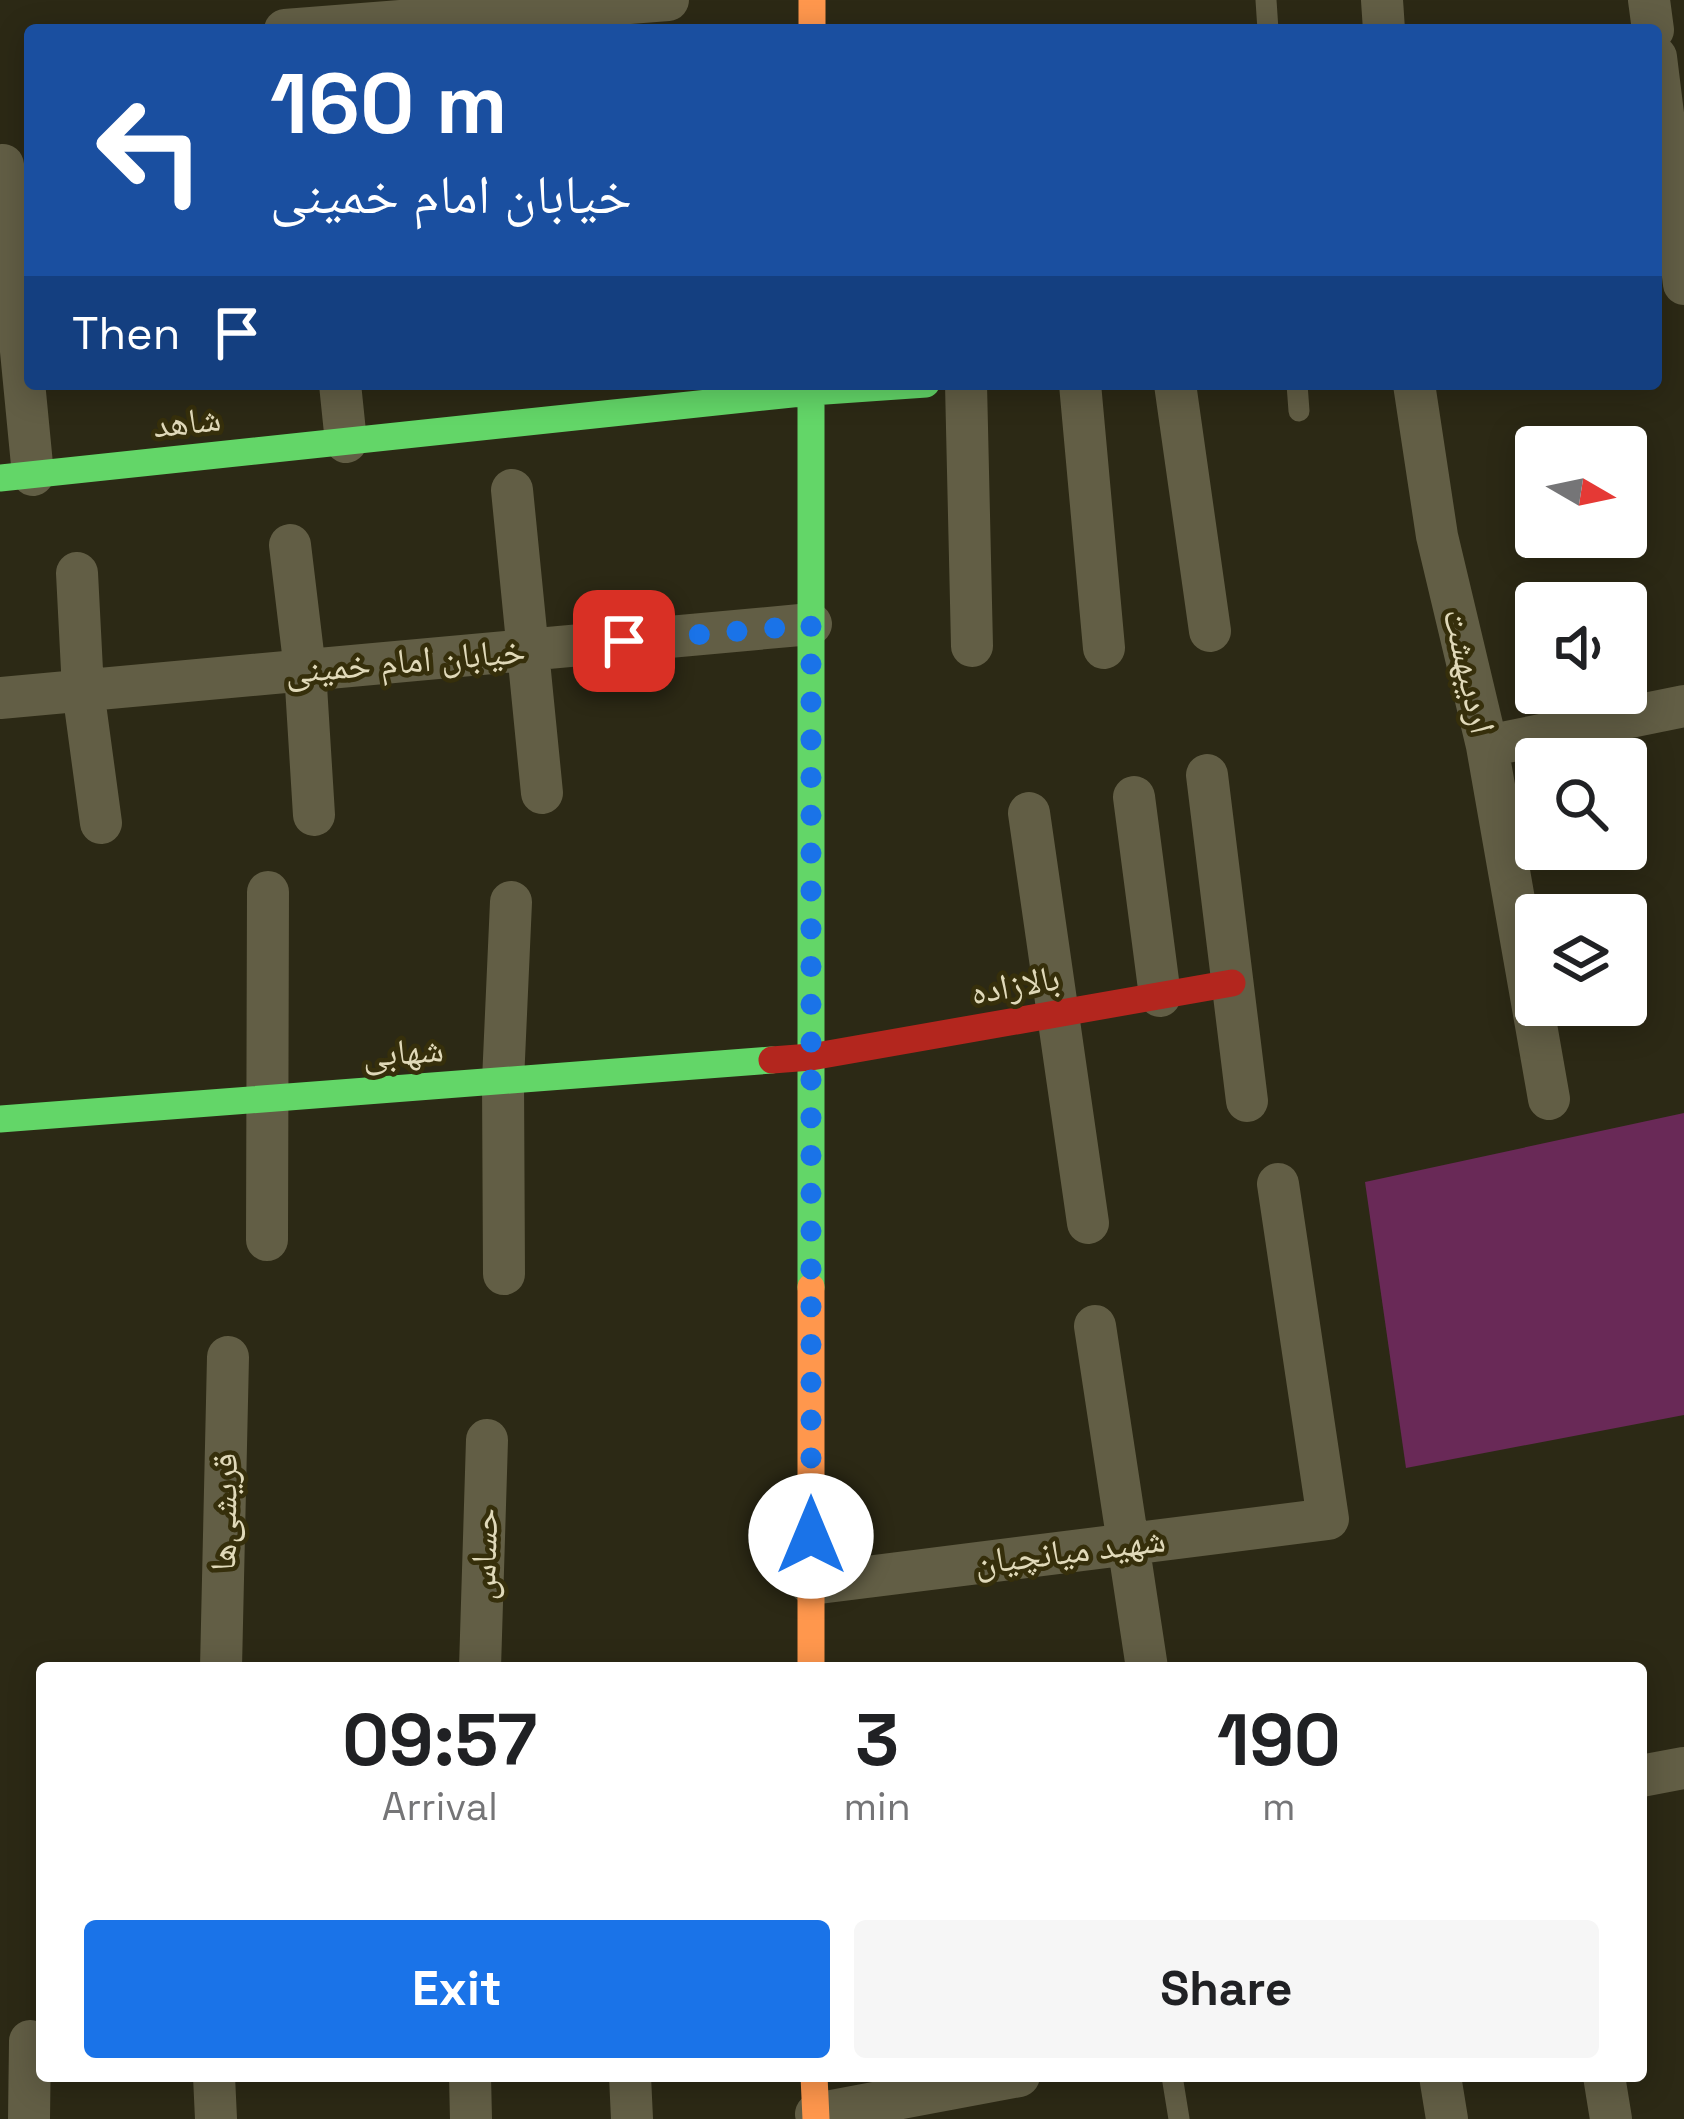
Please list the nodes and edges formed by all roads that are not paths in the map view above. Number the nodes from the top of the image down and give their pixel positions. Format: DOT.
graph roads {
  1 [pos="668,0"];
  2 [pos="362,24"];
  3 [pos="1662,106"];
  4 [pos="3,165"];
  5 [pos="1684,284"];
  6 [pos="341,390"];
  7 [pos="774,390"];
  8 [pos="811,390"];
  9 [pos="966,390"];
  10 [pos="1081,390"];
  11 [pos="1176,390"];
  12 [pos="1297,390"];
  13 [pos="1415,390"];
  14 [pos="517,404"];
  15 [pos="1299,410"];
  16 [pos="346,442"];
  17 [pos="16,477"];
  18 [pos="512,490"];
  19 [pos="290,545"];
  20 [pos="77,573"];
  21 [pos="811,625"];
  22 [pos="1210,631"];
  23 [pos="972,646"];
  24 [pos="1104,648"];
  25 [pos="530,650"];
  26 [pos="305,670"];
  27 [pos="83,690"];
  28 [pos="0,698"];
  29 [pos="1684,706"];
  30 [pos="1487,746"];
  31 [pos="1207,775"];
  32 [pos="542,794"];
  33 [pos="1134,797"];
  34 [pos="1029,813"];
  35 [pos="314,814"];
  36 [pos="101,823"];
  37 [pos="268,892"];
  38 [pos="511,902"];
  39 [pos="1232,983"];
  40 [pos="1160,996"];
  41 [pos="1056,1014"];
  42 [pos="811,1058"];
  43 [pos="503,1081"];
  44 [pos="268,1099"];
  45 [pos="1549,1099"];
  46 [pos="1247,1102"];
  47 [pos="0,1119"];
  48 [pos="1278,1184"];
  49 [pos="1088,1223"];
  50 [pos="267,1240"];
  51 [pos="504,1274"];
  52 [pos="1095,1326"];
  53 [pos="228,1357"];
  54 [pos="488,1440"];
  55 [pos="1126,1544"];
  56 [pos="811,1584"];
  57 [pos="220,1662"];
  58 [pos="480,1662"];
  59 [pos="811,1662"];
  60 [pos="1146,1662"];
  61 [pos="1684,1768"];
  62 [pos="1647,1775"];
  63 [pos="24,2042"];
  64 [pos="214,2082"];
  65 [pos="470,2082"];
  66 [pos="631,2082"];
  67 [pos="974,2082"];
  68 [pos="1173,2082"];
  69 [pos="1441,2082"];
  70 [pos="1605,2082"];
  71 [pos="816,2103"];
  72 [pos="29,2119"];
  73 [pos="216,2119"];
  74 [pos="471,2119"];
  75 [pos="632,2119"];
  76 [pos="1179,2119"];
  77 [pos="1448,2119"];
  78 [pos="1611,2119"];
  1 -- 2 [label="street"];
  3 -- 5 [label="street"];
  4 -- 17 [label="street"];
  6 -- 16 [label="street"];
  7 -- 14 [label="street, شاهد"];
  8 -- 21 [label="street"];
  9 -- 23 [label="street"];
  10 -- 24 [label="street"];
  11 -- 22 [label="street"];
  12 -- 15 [label="lane"];
  13 -- 30 [label="street, اردیبهشت"];
  14 -- 16 [label="street, شاهد"];
  16 -- 17 [label="street, شاهد"];
  18 -- 25 [label="street"];
  19 -- 26 [label="street"];
  20 -- 27 [label="street"];
  21 -- 25 [label="street, خیابان امام خمینی"];
  21 -- 42 [label="street"];
  25 -- 26 [label="street, خیابان امام خمینی"];
  25 -- 32 [label="street"];
  26 -- 27 [label="street, خیابان امام خمینی"];
  26 -- 35 [label="street"];
  27 -- 28 [label="street, خیابان امام خمینی"];
  27 -- 36 [label="street"];
  29 -- 30 [label="street"];
  30 -- 45 [label="street, اردیبهشت"];
  31 -- 39 [label="street"];
  33 -- 40 [label="street"];
  34 -- 41 [label="street"];
  37 -- 44 [label="street"];
  38 -- 43 [label="street"];
  39 -- 40 [label="street, بالازاده"];
  39 -- 46 [label="street"];
  40 -- 41 [label="street, بالازاده"];
  41 -- 42 [label="street, بالازاده"];
  41 -- 49 [label="street"];
  42 -- 43 [label="street, شهابی"];
  42 -- 56 [label="street"];
  43 -- 44 [label="street, شهابی"];
  43 -- 51 [label="street"];
  44 -- 47 [label="street, شهابی"];
  44 -- 50 [label="street"];
  48 -- 55 [label="street, شهید میانچیان"];
  52 -- 55 [label="street"];
  53 -- 57 [label="street, قریشی‌ها"];
  54 -- 58 [label="street, حساس"];
  55 -- 56 [label="street, شهید میانچیان"];
  55 -- 60 [label="street"];
  56 -- 59 [label="street"];
  61 -- 62 [label="street"];
  63 -- 72 [label="street"];
  64 -- 73 [label="street"];
  65 -- 74 [label="street"];
  66 -- 75 [label="street"];
  67 -- 71 [label="street"];
  68 -- 76 [label="lane"];
  69 -- 77 [label="street"];
  70 -- 78 [label="street"];
}
